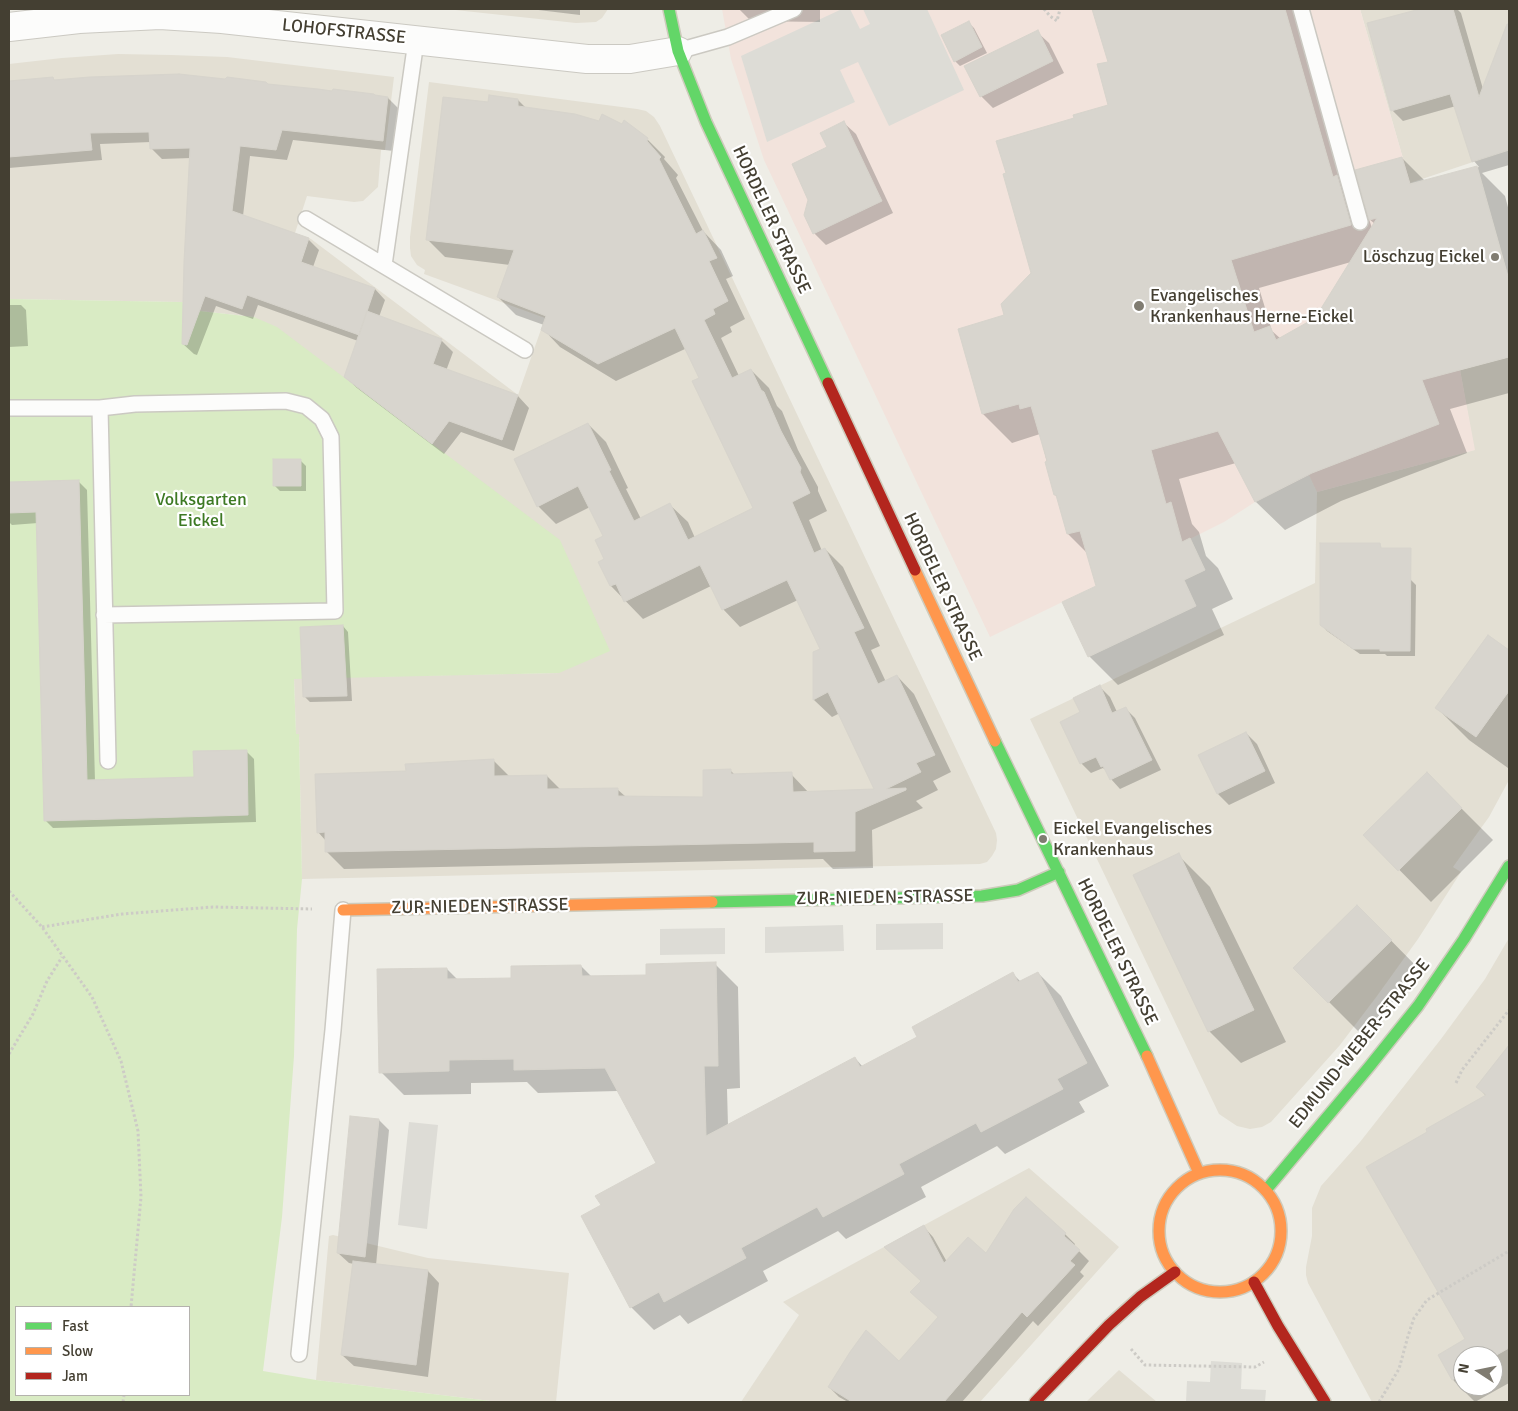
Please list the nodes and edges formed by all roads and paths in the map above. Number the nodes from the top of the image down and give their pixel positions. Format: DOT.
graph roads {
  1 [pos="669,9"];
  2 [pos="794,9"];
  3 [pos="1044,9"];
  4 [pos="1060,9"];
  5 [pos="1301,9"];
  6 [pos="9,27"];
  7 [pos="416,40"];
  8 [pos="678,51"];
  9 [pos="306,218"];
  10 [pos="1360,222"];
  11 [pos="384,266"];
  12 [pos="525,350"];
  13 [pos="9,408"];
  14 [pos="100,408"];
  15 [pos="104,615"];
  16 [pos="108,760"];
  17 [pos="1509,866"];
  18 [pos="1060,872"];
  19 [pos="9,891"];
  20 [pos="343,910"];
  21 [pos="42,927"];
  22 [pos="62,957"];
  23 [pos="1509,1010"];
  24 [pos="9,1054"];
  25 [pos="1456,1083"];
  26 [pos="1199,1173"];
  27 [pos="1266,1190"];
  28 [pos="1509,1251"];
  29 [pos="1175,1272"];
  30 [pos="1254,1282"];
  31 [pos="131,1306"];
  32 [pos="1110,1325"];
  33 [pos="1290,1346"];
  34 [pos="299,1354"];
  35 [pos="1035,1402"];
  36 [pos="1324,1402"];
  37 [pos="1379,1402"];
  1 -- 8 [label="street, HORDELER STRASSE"];
  2 -- 8 [label="lane"];
  3 -- 4 [label="path"];
  5 -- 10 [label="lane"];
  6 -- 7 [label="street, LOHOFSTRASSE"];
  7 -- 8 [label="street, LOHOFSTRASSE"];
  7 -- 11 [label="lane"];
  8 -- 18 [label="street, HORDELER STRASSE"];
  9 -- 11 [label="lane"];
  11 -- 12 [label="lane"];
  13 -- 14 [label="lane"];
  14 -- 15 [label="lane"];
  14 -- 15 [label="lane"];
  15 -- 16 [label="lane"];
  17 -- 27 [label="street, EDMUND-WEBER-STRASSE"];
  18 -- 20 [label="street, ZUR-NIEDEN-STRASSE"];
  18 -- 26 [label="street, HORDELER STRASSE"];
  19 -- 21 [label="path"];
  20 -- 21 [label="path"];
  20 -- 34 [label="lane"];
  21 -- 22 [label="path"];
  22 -- 24 [label="path"];
  22 -- 31 [label="path"];
  23 -- 25 [label="path"];
  26 -- 27 [label="street"];
  26 -- 29 [label="street"];
  27 -- 30 [label="street"];
  28 -- 37 [label="path"];
  29 -- 30 [label="street"];
  29 -- 32 [label="street"];
  30 -- 33 [label="street"];
  32 -- 33 [label="path"];
  32 -- 35 [label="street"];
  33 -- 36 [label="street"];
}
